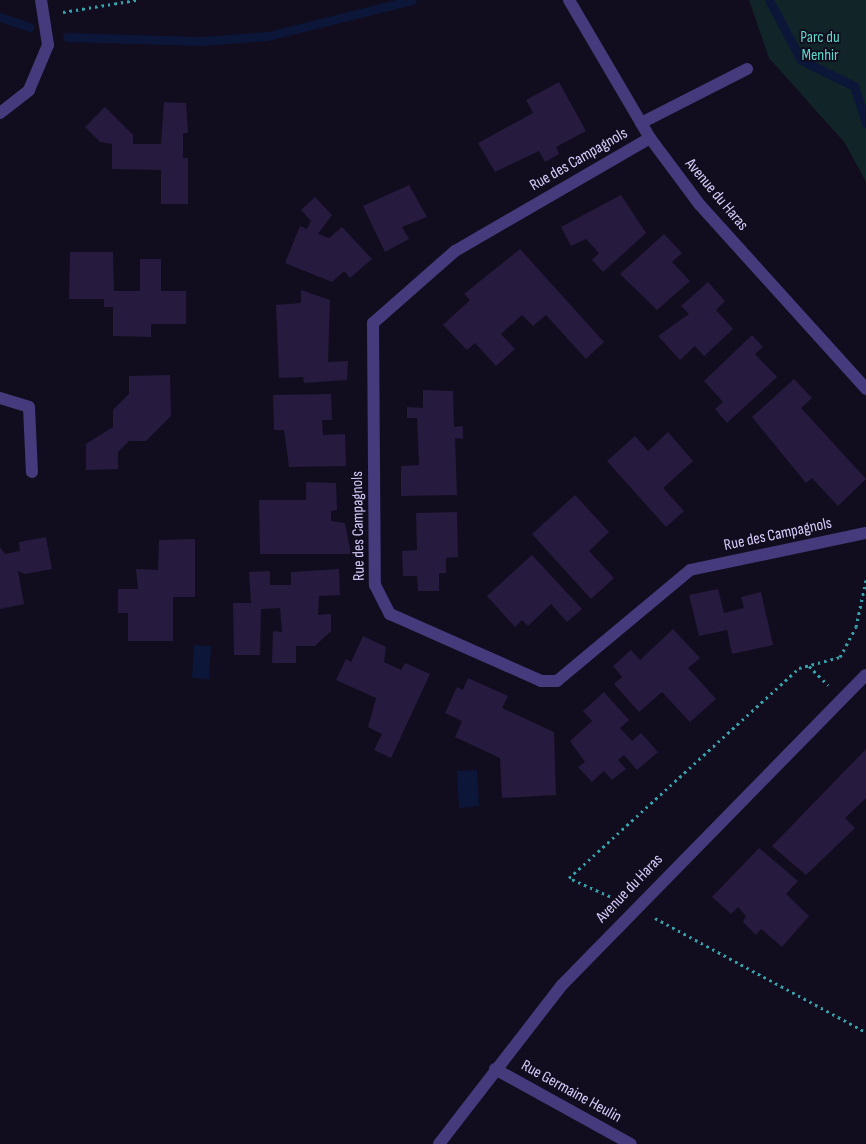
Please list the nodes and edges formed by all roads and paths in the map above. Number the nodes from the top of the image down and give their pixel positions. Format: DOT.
graph roads {
  1 [pos="41,0"];
  2 [pos="136,0"];
  3 [pos="569,0"];
  4 [pos="45,14"];
  5 [pos="747,69"];
  6 [pos="0,113"];
  7 [pos="641,123"];
  8 [pos="650,138"];
  9 [pos="866,389"];
  10 [pos="0,398"];
  11 [pos="32,472"];
  12 [pos="866,533"];
  13 [pos="866,580"];
  14 [pos="864,685"];
  15 [pos="635,907"];
  16 [pos="866,1032"];
  17 [pos="495,1069"];
  18 [pos="439,1144"];
  19 [pos="631,1144"];
  1 -- 4 [label="street"];
  2 -- 4 [label="path"];
  3 -- 7 [label="street, Avenue du Haras"];
  4 -- 6 [label="street"];
  5 -- 7 [label="street"];
  7 -- 8 [label="street, Avenue du Haras"];
  8 -- 9 [label="street, Avenue du Haras"];
  8 -- 12 [label="street, Rue des Campagnols"];
  10 -- 11 [label="street"];
  13 -- 15 [label="path"];
  14 -- 15 [label="street, Avenue du Haras"];
  15 -- 16 [label="path"];
  15 -- 17 [label="street, Avenue du Haras"];
  17 -- 18 [label="street, Avenue du Haras"];
  17 -- 19 [label="street, Rue Germaine Heulin"];
}
